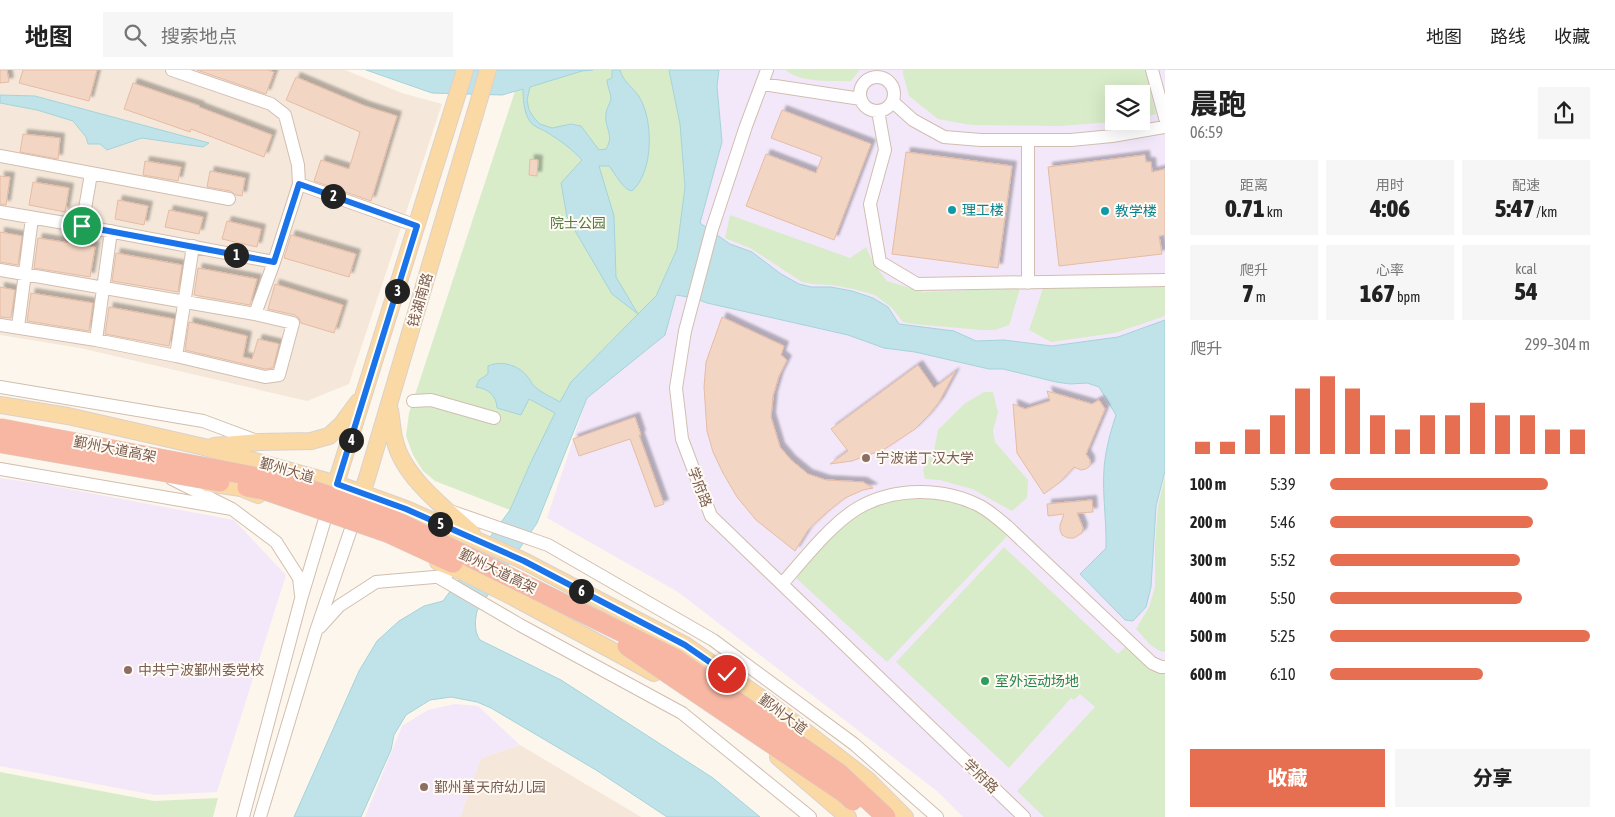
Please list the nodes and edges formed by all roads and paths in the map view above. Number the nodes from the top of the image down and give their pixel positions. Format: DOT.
graph roads {
  1 [pos="172,70"];
  2 [pos="465,70"];
  3 [pos="488,70"];
  4 [pos="767,70"];
  5 [pos="1152,70"];
  6 [pos="887,74"];
  7 [pos="762,84"];
  8 [pos="861,99"];
  9 [pos="893,102"];
  10 [pos="878,111"];
  11 [pos="1165,118"];
  12 [pos="1165,127"];
  13 [pos="1028,141"];
  14 [pos="0,156"];
  15 [pos="91,174"];
  16 [pos="299,184"];
  17 [pos="229,199"];
  18 [pos="0,212"];
  19 [pos="32,218"];
  20 [pos="82,226"];
  21 [pos="417,226"];
  22 [pos="111,231"];
  23 [pos="193,246"];
  24 [pos="274,262"];
  25 [pos="0,270"];
  26 [pos="23,274"];
  27 [pos="1165,280"];
  28 [pos="1028,283"];
  29 [pos="103,288"];
  30 [pos="184,302"];
  31 [pos="255,314"];
  32 [pos="0,325"];
  33 [pos="18,327"];
  34 [pos="96,340"];
  35 [pos="176,356"];
  36 [pos="0,387"];
  37 [pos="365,393"];
  38 [pos="413,401"];
  39 [pos="389,404"];
  40 [pos="0,405"];
  41 [pos="494,418"];
  42 [pos="0,428"];
  43 [pos="260,442"];
  44 [pos="0,443"];
  45 [pos="204,447"];
  46 [pos="0,449"];
  47 [pos="0,469"];
  48 [pos="167,476"];
  49 [pos="337,484"];
  50 [pos="361,494"];
  51 [pos="232,509"];
  52 [pos="446,510"];
  53 [pos="325,519"];
  54 [pos="351,529"];
  55 [pos="481,542"];
  56 [pos="463,572"];
  57 [pos="438,577"];
  58 [pos="782,584"];
  59 [pos="301,599"];
  60 [pos="316,631"];
  61 [pos="1165,667"];
  62 [pos="243,817"];
  63 [pos="260,817"];
  64 [pos="810,817"];
  65 [pos="848,817"];
  66 [pos="870,817"];
  67 [pos="886,817"];
  68 [pos="905,817"];
  69 [pos="937,817"];
  70 [pos="1024,817"];
  1 -- 16 [label="street"];
  2 -- 21 [label="main road, 钱湖南路"];
  3 -- 39 [label="main road, 钱湖南路"];
  4 -- 7 [label="street, 学府路"];
  5 -- 11 [label="street"];
  6 -- 8 [label="street"];
  6 -- 9 [label="street"];
  7 -- 8 [label="street"];
  7 -- 58 [label="street, 学府路"];
  8 -- 10 [label="street"];
  9 -- 10 [label="street"];
  9 -- 13 [label="street"];
  10 -- 28 [label="street"];
  12 -- 13 [label="street"];
  13 -- 28 [label="street"];
  14 -- 15 [label="street"];
  15 -- 17 [label="street"];
  15 -- 20 [label="street"];
  16 -- 21 [label="street"];
  16 -- 24 [label="street"];
  18 -- 19 [label="street"];
  19 -- 20 [label="street"];
  19 -- 26 [label="street"];
  20 -- 22 [label="street"];
  21 -- 37 [label="main road, 钱湖南路"];
  22 -- 23 [label="street"];
  22 -- 29 [label="street"];
  23 -- 24 [label="street"];
  23 -- 30 [label="street"];
  24 -- 31 [label="street"];
  25 -- 26 [label="street"];
  26 -- 29 [label="street"];
  26 -- 33 [label="street"];
  27 -- 28 [label="street"];
  29 -- 30 [label="street"];
  29 -- 34 [label="street"];
  30 -- 31 [label="street"];
  30 -- 35 [label="street"];
  31 -- 35 [label="street"];
  32 -- 33 [label="street"];
  33 -- 34 [label="street"];
  34 -- 35 [label="street"];
  36 -- 43 [label="street, 鄞州大道"];
  37 -- 43 [label="main road"];
  37 -- 49 [label="main road, 钱湖南路"];
  38 -- 41 [label="street"];
  39 -- 50 [label="main road, 钱湖南路"];
  39 -- 52 [label="main road"];
  40 -- 45 [label="main road, 鄞州大道"];
  42 -- 67 [label="highway, 鄞州大道高架, bridge"];
  43 -- 45 [label="main road"];
  44 -- 66 [label="highway, 鄞州大道高架, bridge"];
  45 -- 49 [label="main road, 鄞州大道"];
  46 -- 48 [label="main road"];
  47 -- 51 [label="street"];
  48 -- 51 [label="street"];
  48 -- 53 [label="main road"];
  49 -- 50 [label="main road, 鄞州大道"];
  49 -- 53 [label="main road, 钱湖南路"];
  50 -- 54 [label="main road, 钱湖南路"];
  50 -- 55 [label="main road, 鄞州大道"];
  51 -- 59 [label="street"];
  52 -- 55 [label="main road"];
  52 -- 69 [label="street, 鄞州大道"];
  53 -- 54 [label="main road"];
  53 -- 59 [label="street"];
  54 -- 56 [label="main road"];
  54 -- 60 [label="street"];
  55 -- 68 [label="main road, 鄞州大道"];
  56 -- 57 [label="street"];
  56 -- 65 [label="main road"];
  57 -- 60 [label="street"];
  57 -- 64 [label="street"];
  58 -- 61 [label="street"];
  58 -- 70 [label="street, 学府路"];
  59 -- 62 [label="street"];
  60 -- 63 [label="street"];
}
